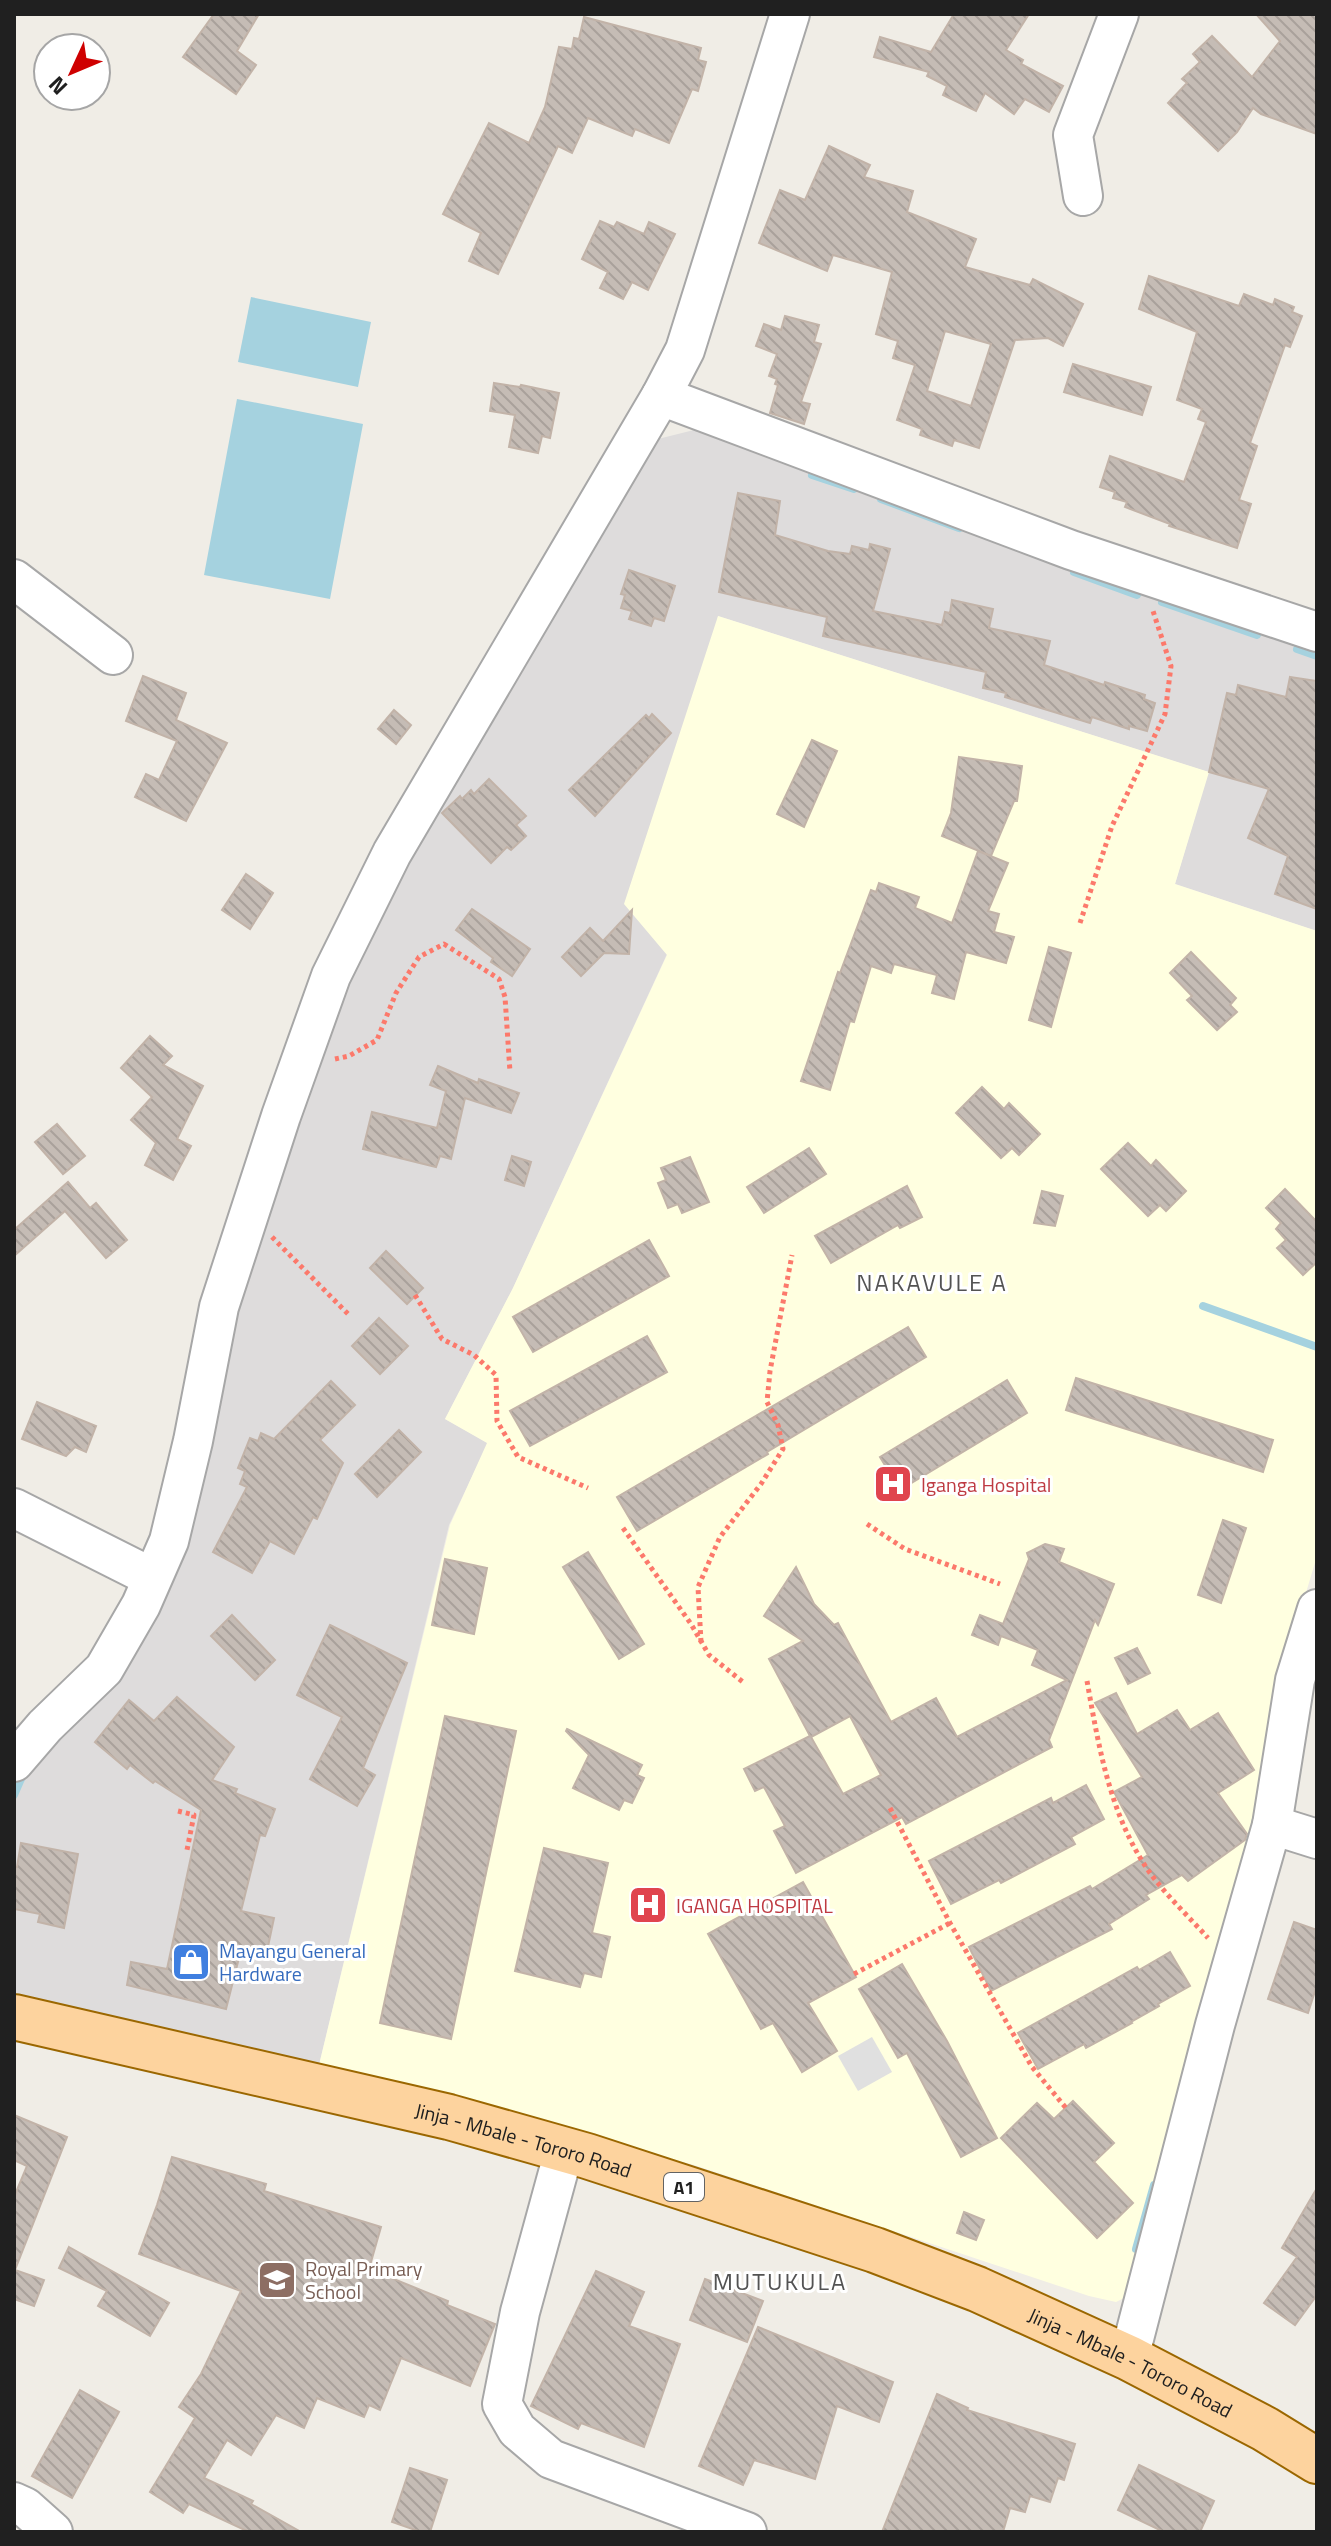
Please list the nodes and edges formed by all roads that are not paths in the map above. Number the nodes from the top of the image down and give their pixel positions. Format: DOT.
graph roads {
  1 [pos="790,14"];
  2 [pos="1119,14"];
  3 [pos="1083,196"];
  4 [pos="661,396"];
  5 [pos="14,579"];
  6 [pos="1317,632"];
  7 [pos="113,655"];
  8 [pos="14,1508"];
  9 [pos="151,1577"];
  10 [pos="1317,1609"];
  11 [pos="14,1762"];
  12 [pos="1272,1825"];
  13 [pos="1317,1839"];
  14 [pos="14,2017"];
  15 [pos="564,2151"];
  16 [pos="1129,2358"];
  17 [pos="1317,2461"];
  18 [pos="14,2502"];
  19 [pos="53,2532"];
  20 [pos="747,2532"];
  1 -- 4 [label="street"];
  2 -- 3 [label="street"];
  4 -- 6 [label="street"];
  4 -- 9 [label="street"];
  5 -- 7 [label="street"];
  8 -- 9 [label="street"];
  9 -- 11 [label="street"];
  10 -- 12 [label="street"];
  12 -- 13 [label="street"];
  12 -- 16 [label="street"];
  14 -- 15 [label="main road, Jinja - Mbale - Tororo Road / A1"];
  15 -- 16 [label="main road, Jinja - Mbale - Tororo Road / A1"];
  15 -- 20 [label="street"];
  16 -- 17 [label="main road, Jinja - Mbale - Tororo Road / A1"];
  18 -- 19 [label="street"];
}
